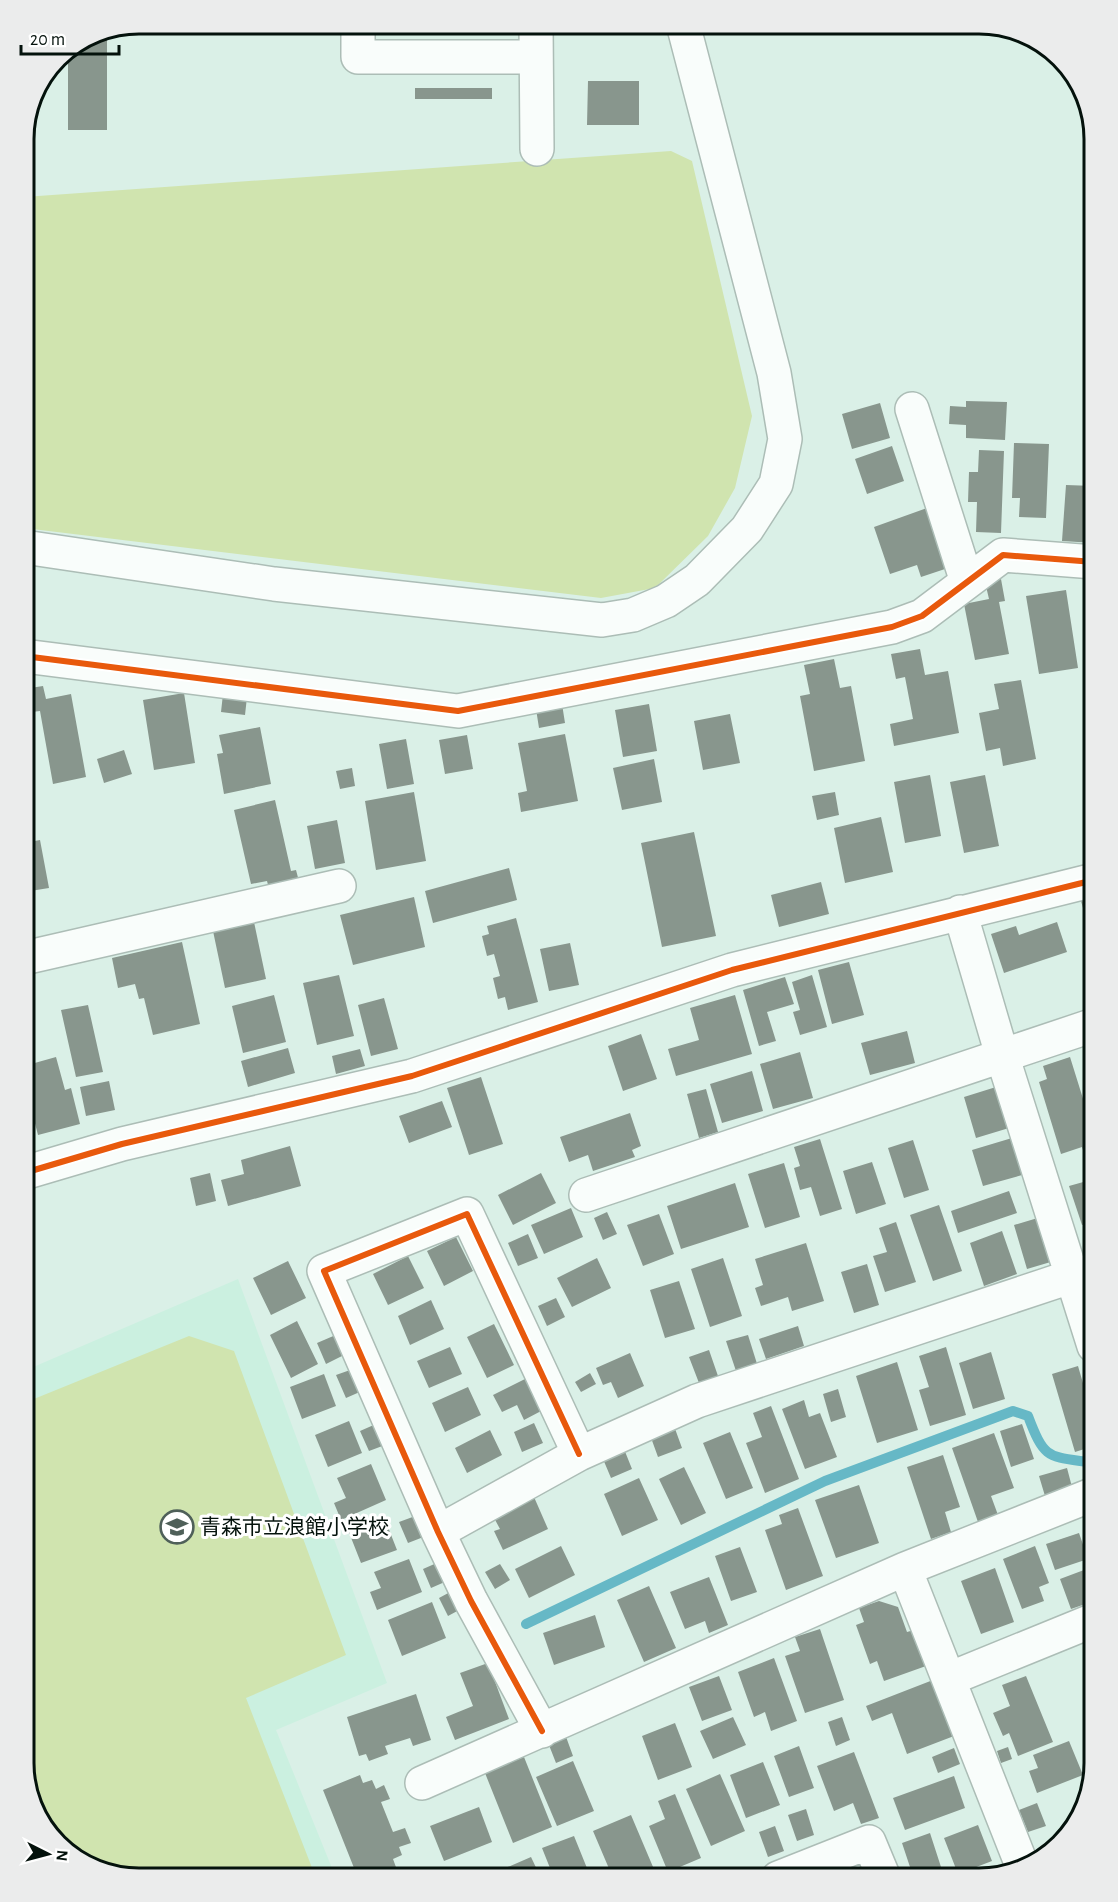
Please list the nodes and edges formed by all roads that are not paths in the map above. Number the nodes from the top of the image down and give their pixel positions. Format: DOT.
graph roads {
  1 [pos="358,34"];
  2 [pos="536,34"];
  3 [pos="686,35"];
  4 [pos="536,57"];
  5 [pos="537,149"];
  6 [pos="912,409"];
  7 [pos="35,549"];
  8 [pos="1084,561"];
  9 [pos="967,582"];
  10 [pos="35,657"];
  11 [pos="1084,882"];
  12 [pos="339,886"];
  13 [pos="960,912"];
  14 [pos="34,956"];
  15 [pos="1084,1028"];
  16 [pos="1002,1055"];
  17 [pos="34,1170"];
  18 [pos="586,1195"];
  19 [pos="1083,1274"];
  20 [pos="579,1454"];
  21 [pos="1084,1498"];
  22 [pos="438,1532"];
  23 [pos="905,1569"];
  24 [pos="1084,1624"];
  25 [pos="949,1679"];
  26 [pos="542,1731"];
  27 [pos="422,1783"];
  28 [pos="1019,1859"];
  29 [pos="804,1868"];
  30 [pos="880,1868"];
  1 -- 4 [label="street"];
  2 -- 4 [label="street"];
  3 -- 7 [label="street"];
  4 -- 5 [label="street"];
  6 -- 9 [label="street"];
  8 -- 9 [label="street"];
  9 -- 10 [label="street"];
  11 -- 13 [label="street"];
  12 -- 14 [label="street"];
  13 -- 16 [label="street"];
  13 -- 17 [label="street"];
  15 -- 16 [label="street"];
  16 -- 18 [label="street"];
  16 -- 19 [label="street"];
  19 -- 20 [label="street"];
  20 -- 22 [label="street"];
  20 -- 22 [label="street"];
  21 -- 23 [label="street"];
  22 -- 26 [label="street"];
  23 -- 25 [label="street"];
  23 -- 26 [label="street"];
  24 -- 25 [label="street"];
  25 -- 28 [label="street"];
  26 -- 27 [label="street"];
  29 -- 30 [label="street"];
}
